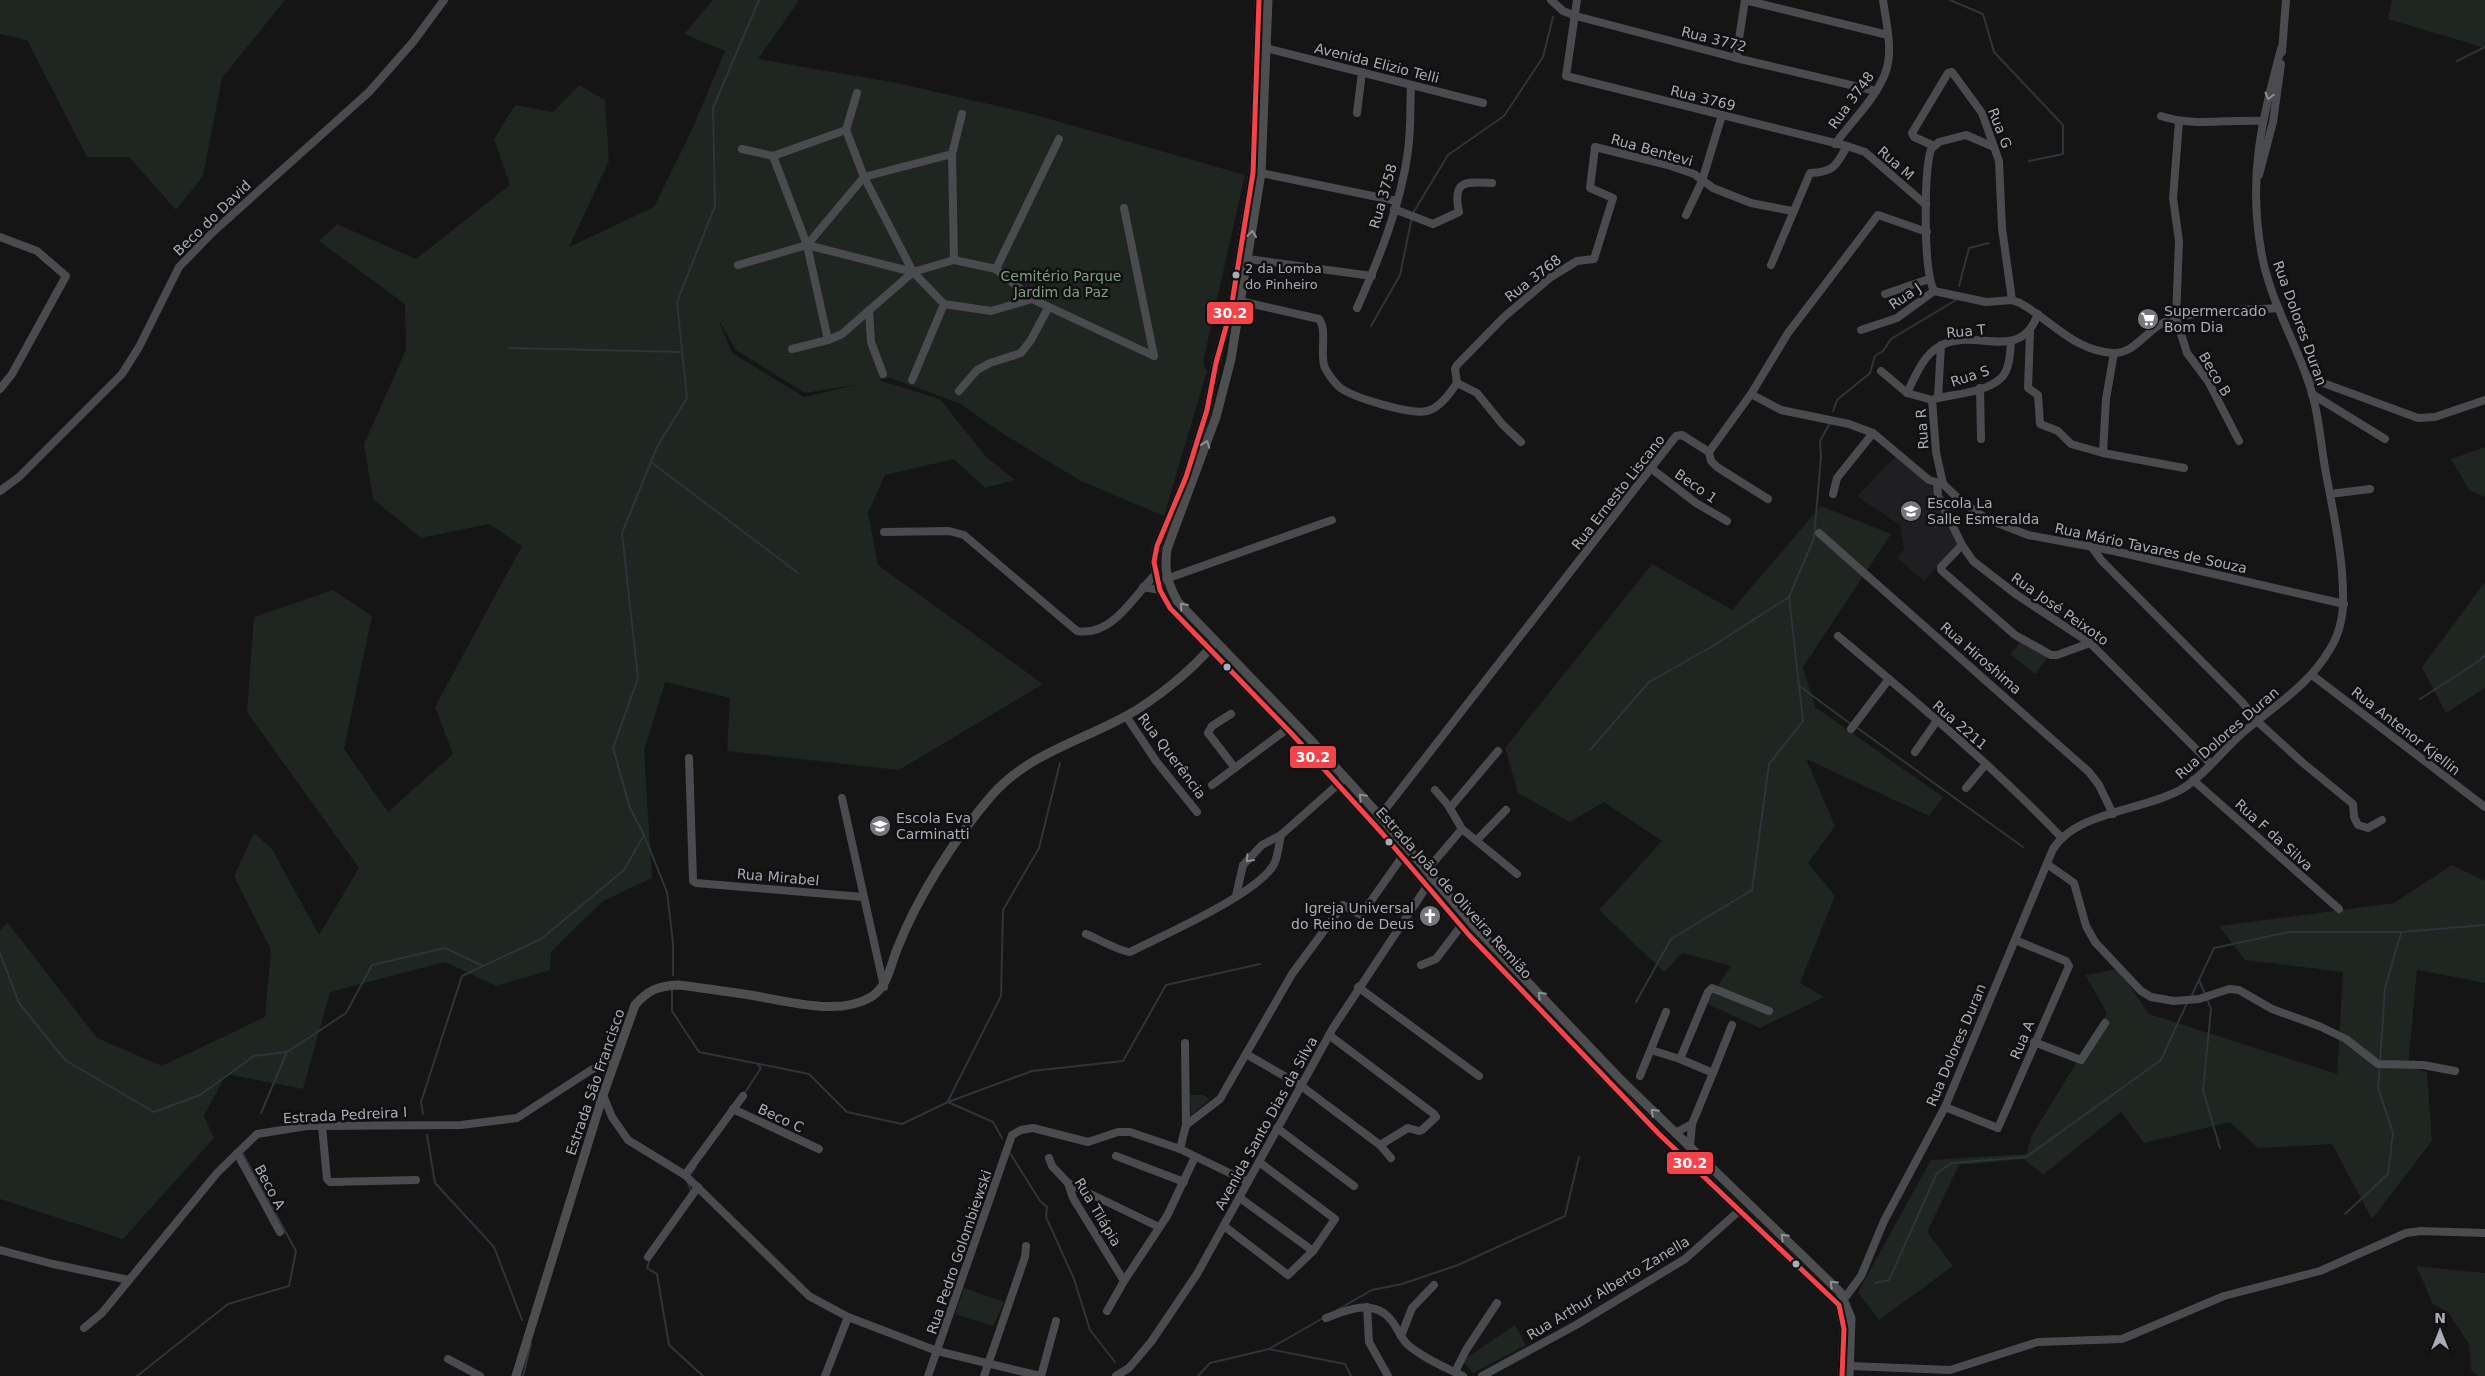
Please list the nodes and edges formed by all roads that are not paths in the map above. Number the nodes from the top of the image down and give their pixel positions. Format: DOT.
graph roads {
  1 [pos="444,0"];
  2 [pos="1259,0"];
  3 [pos="1268,0"];
  4 [pos="1551,0"];
  5 [pos="1577,0"];
  6 [pos="1745,0"];
  7 [pos="1883,0"];
  8 [pos="2286,0"];
  9 [pos="1576,16"];
  10 [pos="1888,35"];
  11 [pos="1266,48"];
  12 [pos="2281,49"];
  13 [pos="1736,58"];
  14 [pos="1362,72"];
  15 [pos="1411,85"];
  16 [pos="1876,91"];
  17 [pos="856,93"];
  18 [pos="1483,103"];
  19 [pos="1357,113"];
  20 [pos="962,114"];
  21 [pos="1722,115"];
  22 [pos="2161,116"];
  23 [pos="2262,121"];
  24 [pos="2179,122"];
  25 [pos="2273,122"];
  26 [pos="846,130"];
  27 [pos="1059,139"];
  28 [pos="1835,144"];
  29 [pos="1932,145"];
  30 [pos="1847,146"];
  31 [pos="1594,147"];
  32 [pos="1994,147"];
  33 [pos="742,149"];
  34 [pos="952,154"];
  35 [pos="773,156"];
  36 [pos="1261,173"];
  37 [pos="864,178"];
  38 [pos="1702,180"];
  39 [pos="1492,182"];
  40 [pos="2257,196"];
  41 [pos="1397,201"];
  42 [pos="1926,205"];
  43 [pos="1124,208"];
  44 [pos="1394,209"];
  45 [pos="1792,211"];
  46 [pos="1686,215"];
  47 [pos="1927,232"];
  48 [pos="0,236"];
  49 [pos="808,245"];
  50 [pos="1248,259"];
  51 [pos="954,260"];
  52 [pos="1771,264"];
  53 [pos="738,266"];
  54 [pos="996,269"];
  55 [pos="913,272"];
  56 [pos="1372,276"];
  57 [pos="1929,279"];
  58 [pos="1934,291"];
  59 [pos="1885,294"];
  60 [pos="1032,299"];
  61 [pos="2012,300"];
  62 [pos="1240,301"];
  63 [pos="944,304"];
  64 [pos="1048,308"];
  65 [pos="1357,308"];
  66 [pos="2278,308"];
  67 [pos="869,310"];
  68 [pos="2038,314"];
  69 [pos="2176,318"];
  70 [pos="1861,330"];
  71 [pos="2030,332"];
  72 [pos="828,340"];
  73 [pos="2011,341"];
  74 [pos="1941,346"];
  75 [pos="792,349"];
  76 [pos="2114,353"];
  77 [pos="1218,354"];
  78 [pos="1230,359"];
  79 [pos="1881,371"];
  80 [pos="1214,372"];
  81 [pos="883,374"];
  82 [pos="1226,375"];
  83 [pos="2307,377"];
  84 [pos="912,380"];
  85 [pos="1457,383"];
  86 [pos="1980,388"];
  87 [pos="0,389"];
  88 [pos="959,391"];
  89 [pos="1906,393"];
  90 [pos="1751,394"];
  91 [pos="2312,394"];
  92 [pos="1935,399"];
  93 [pos="2485,400"];
  94 [pos="1873,433"];
  95 [pos="1981,439"];
  96 [pos="2385,439"];
  97 [pos="1521,442"];
  98 [pos="2238,442"];
  99 [pos="1708,452"];
  100 [pos="2103,453"];
  101 [pos="2184,468"];
  102 [pos="1652,469"];
  103 [pos="1940,484"];
  104 [pos="2370,489"];
  105 [pos="0,491"];
  106 [pos="1833,494"];
  107 [pos="2330,494"];
  108 [pos="1768,498"];
  109 [pos="1332,520"];
  110 [pos="1727,521"];
  111 [pos="884,532"];
  112 [pos="1819,533"];
  113 [pos="1962,545"];
  114 [pos="2091,546"];
  115 [pos="1156,574"];
  116 [pos="1166,579"];
  117 [pos="1142,587"];
  118 [pos="1160,590"];
  119 [pos="2344,604"];
  120 [pos="1838,636"];
  121 [pos="2090,642"];
  122 [pos="1212,646"];
  123 [pos="2312,675"];
  124 [pos="1889,679"];
  125 [pos="1232,714"];
  126 [pos="1126,716"];
  127 [pos="2257,721"];
  128 [pos="1936,722"];
  129 [pos="1287,728"];
  130 [pos="1851,729"];
  131 [pos="1498,751"];
  132 [pos="1915,752"];
  133 [pos="689,758"];
  134 [pos="1986,764"];
  135 [pos="2211,764"];
  136 [pos="1235,768"];
  137 [pos="2193,780"];
  138 [pos="1341,782"];
  139 [pos="1212,785"];
  140 [pos="1966,788"];
  141 [pos="1434,790"];
  142 [pos="842,798"];
  143 [pos="2485,807"];
  144 [pos="1450,808"];
  145 [pos="1506,810"];
  146 [pos="1198,812"];
  147 [pos="2113,814"];
  148 [pos="1380,816"];
  149 [pos="2382,820"];
  150 [pos="1462,828"];
  151 [pos="1281,835"];
  152 [pos="2061,837"];
  153 [pos="1477,840"];
  154 [pos="1402,857"];
  155 [pos="2047,864"];
  156 [pos="1430,874"];
  157 [pos="1517,874"];
  158 [pos="1427,886"];
  159 [pos="1236,896"];
  160 [pos="863,897"];
  161 [pos="2339,909"];
  162 [pos="1461,926"];
  163 [pos="1476,927"];
  164 [pos="1086,934"];
  165 [pos="1469,935"];
  166 [pos="2015,940"];
  167 [pos="1420,965"];
  168 [pos="884,987"];
  169 [pos="1358,987"];
  170 [pos="1769,1011"];
  171 [pos="1666,1012"];
  172 [pos="2105,1023"];
  173 [pos="1732,1025"];
  174 [pos="1329,1035"];
  175 [pos="2034,1042"];
  176 [pos="1185,1043"];
  177 [pos="1651,1050"];
  178 [pos="1246,1054"];
  179 [pos="617,1057"];
  180 [pos="1680,1060"];
  181 [pos="2455,1071"];
  182 [pos="1713,1073"];
  183 [pos="1480,1076"];
  184 [pos="1640,1076"];
  185 [pos="1300,1085"];
  186 [pos="603,1095"];
  187 [pos="743,1096"];
  188 [pos="1945,1107"];
  189 [pos="733,1109"];
  190 [pos="1692,1124"];
  191 [pos="1186,1125"];
  192 [pos="322,1126"];
  193 [pos="1277,1128"];
  194 [pos="1675,1133"];
  195 [pos="1380,1145"];
  196 [pos="1690,1147"];
  197 [pos="819,1149"];
  198 [pos="1180,1149"];
  199 [pos="238,1153"];
  200 [pos="1116,1156"];
  201 [pos="1195,1157"];
  202 [pos="1682,1157"];
  203 [pos="1049,1158"];
  204 [pos="1391,1158"];
  205 [pos="1259,1162"];
  206 [pos="685,1174"];
  207 [pos="416,1180"];
  208 [pos="1184,1182"];
  209 [pos="1248,1182"];
  210 [pos="1068,1183"];
  211 [pos="1354,1186"];
  212 [pos="698,1188"];
  213 [pos="1240,1198"];
  214 [pos="1740,1210"];
  215 [pos="1224,1226"];
  216 [pos="1159,1227"];
  217 [pos="280,1232"];
  218 [pos="2485,1233"];
  219 [pos="1026,1246"];
  220 [pos="0,1250"];
  221 [pos="1313,1251"];
  222 [pos="648,1258"];
  223 [pos="129,1280"];
  224 [pos="1124,1281"];
  225 [pos="1434,1285"];
  226 [pos="1842,1302"];
  227 [pos="1497,1303"];
  228 [pos="1367,1307"];
  229 [pos="1107,1311"];
  230 [pos="848,1317"];
  231 [pos="1326,1318"];
  232 [pos="1056,1321"];
  233 [pos="84,1328"];
  234 [pos="1401,1336"];
  235 [pos="937,1351"];
  236 [pos="448,1359"];
  237 [pos="988,1365"];
  238 [pos="1850,1366"];
  239 [pos="1454,1372"];
  240 [pos="1959,1372"];
  241 [pos="480,1376"];
  242 [pos="516,1376"];
  243 [pos="825,1376"];
  244 [pos="928,1376"];
  245 [pos="984,1376"];
  246 [pos="1040,1376"];
  247 [pos="1116,1376"];
  248 [pos="1388,1376"];
  249 [pos="1463,1376"];
  250 [pos="1482,1376"];
  251 [pos="1842,1376"];
  252 [pos="1849,1376"];
  1 -- 105 [label="street, Beco do David"];
  2 -- 77 [label="main road, Estrada João de Oliveira Remião"];
  3 -- 11 [label="main road, Estrada João de Oliveira Remião"];
  4 -- 9 [label="street, Rua 3772"];
  5 -- 9 [label="street"];
  6 -- 10 [label="street"];
  6 -- 13 [label="street"];
  7 -- 10 [label="street, Rua 3748"];
  8 -- 12 [label="street, Rua Dolores Duran"];
  9 -- 13 [label="street, Rua 3772"];
  9 -- 21 [label="street, Rua 3769"];
  10 -- 16 [label="street, Rua 3748"];
  11 -- 14 [label="street, Avenida Elizio Telli"];
  11 -- 36 [label="main road, Estrada João de Oliveira Remião"];
  12 -- 23 [label="street, Rua Dolores Duran, one-way"];
  12 -- 25 [label="street, Rua Dolores Duran"];
  13 -- 16 [label="street, Rua 3772"];
  14 -- 15 [label="street, Avenida Elizio Telli"];
  14 -- 19 [label="street"];
  15 -- 18 [label="street, Avenida Elizio Telli"];
  15 -- 41 [label="street, Rua 3758"];
  16 -- 28 [label="street, Rua 3748"];
  17 -- 26 [label="street"];
  20 -- 34 [label="street"];
  21 -- 28 [label="street, Rua 3769"];
  21 -- 38 [label="street"];
  22 -- 24 [label="street"];
  23 -- 24 [label="street"];
  23 -- 25 [label="street"];
  23 -- 40 [label="street, Rua Dolores Duran"];
  24 -- 69 [label="street, Beco B"];
  25 -- 40 [label="street, Rua Dolores Duran"];
  26 -- 35 [label="street"];
  26 -- 37 [label="street"];
  27 -- 54 [label="street"];
  28 -- 30 [label="street, Rua 3748"];
  29 -- 32 [label="street"];
  29 -- 32 [label="street, Rua G"];
  29 -- 42 [label="street"];
  30 -- 42 [label="street, Rua M"];
  30 -- 45 [label="street, Rua 3748"];
  31 -- 38 [label="street, Rua Bentevi"];
  31 -- 85 [label="street, Rua 3768"];
  32 -- 61 [label="street, Rua G"];
  33 -- 35 [label="street"];
  34 -- 37 [label="street"];
  34 -- 51 [label="street"];
  35 -- 49 [label="street"];
  36 -- 41 [label="street"];
  50 -- 36 [label="main road, Estrada João de Oliveira Remião, one-way"];
  37 -- 49 [label="street"];
  37 -- 55 [label="street"];
  38 -- 45 [label="street, Rua Bentevi"];
  38 -- 46 [label="street"];
  39 -- 44 [label="street"];
  40 -- 66 [label="street, Rua Dolores Duran"];
  41 -- 44 [label="street, Rua 3758"];
  42 -- 47 [label="street"];
  43 -- 64 [label="street"];
  44 -- 56 [label="street, Rua 3758"];
  45 -- 52 [label="street, Rua 3748"];
  47 -- 57 [label="street"];
  47 -- 90 [label="street"];
  48 -- 87 [label="street"];
  49 -- 53 [label="street"];
  49 -- 55 [label="street"];
  49 -- 72 [label="street"];
  50 -- 56 [label="street"];
  50 -- 62 [label="main road, Estrada João de Oliveira Remião"];
  51 -- 54 [label="street"];
  51 -- 55 [label="street"];
  54 -- 60 [label="street"];
  55 -- 63 [label="street"];
  55 -- 67 [label="street"];
  56 -- 65 [label="street, Rua 3758"];
  57 -- 58 [label="street"];
  57 -- 59 [label="street"];
  58 -- 61 [label="street"];
  58 -- 70 [label="street, Rua J"];
  60 -- 63 [label="street"];
  60 -- 64 [label="street"];
  61 -- 68 [label="street"];
  62 -- 78 [label="main road, Estrada João de Oliveira Remião"];
  62 -- 85 [label="street"];
  63 -- 84 [label="street"];
  64 -- 88 [label="street"];
  66 -- 69 [label="street"];
  66 -- 83 [label="street, Rua Dolores Duran"];
  67 -- 72 [label="street"];
  67 -- 81 [label="street"];
  68 -- 71 [label="street"];
  68 -- 76 [label="street"];
  69 -- 76 [label="street"];
  69 -- 98 [label="street, Beco B"];
  71 -- 73 [label="street, Rua T"];
  71 -- 100 [label="street"];
  72 -- 75 [label="street"];
  73 -- 74 [label="street, Rua T"];
  73 -- 86 [label="street, Rua S"];
  74 -- 89 [label="street, Rua T"];
  74 -- 92 [label="street, Rua R"];
  76 -- 100 [label="street"];
  77 -- 78 [label="main road"];
  77 -- 80 [label="main road, Estrada João de Oliveira Remião"];
  78 -- 82 [label="main road, Estrada João de Oliveira Remião"];
  79 -- 89 [label="street, Rua S"];
  80 -- 82 [label="main road"];
  80 -- 115 [label="main road, Estrada João de Oliveira Remião"];
  116 -- 82 [label="main road, Estrada João de Oliveira Remião, one-way"];
  83 -- 91 [label="street, Rua Dolores Duran"];
  83 -- 93 [label="street"];
  85 -- 97 [label="street"];
  86 -- 92 [label="street, Rua S"];
  86 -- 95 [label="street"];
  89 -- 92 [label="street, Rua S"];
  90 -- 94 [label="street, Rua Mário Tavares de Souza"];
  90 -- 99 [label="street"];
  91 -- 96 [label="street"];
  91 -- 107 [label="street, Rua Dolores Duran"];
  92 -- 103 [label="street, Rua R"];
  94 -- 103 [label="street, Rua Mário Tavares de Souza"];
  94 -- 106 [label="street"];
  99 -- 102 [label="street, Rua Ernesto Liscano"];
  99 -- 108 [label="street"];
  100 -- 101 [label="street"];
  102 -- 110 [label="street, Beco 1"];
  102 -- 148 [label="street, Rua Ernesto Liscano"];
  103 -- 113 [label="street, Rua José Peixoto"];
  103 -- 114 [label="street, Rua Mário Tavares de Souza"];
  104 -- 107 [label="street"];
  107 -- 119 [label="street, Rua Dolores Duran"];
  109 -- 116 [label="street"];
  111 -- 117 [label="street"];
  112 -- 147 [label="street, Rua Hiroshima"];
  113 -- 121 [label="street, Rua José Peixoto"];
  113 -- 121 [label="street"];
  114 -- 119 [label="street, Rua Mário Tavares de Souza"];
  114 -- 127 [label="street"];
  115 -- 117 [label="street"];
  115 -- 118 [label="main road, Estrada João de Oliveira Remião"];
  122 -- 116 [label="main road, Estrada João de Oliveira Remião, one-way"];
  117 -- 118 [label="street"];
  118 -- 122 [label="main road, Estrada João de Oliveira Remião"];
  119 -- 123 [label="street, Rua Dolores Duran"];
  120 -- 124 [label="street, Rua 2211"];
  121 -- 135 [label="street, Rua José Peixoto"];
  122 -- 126 [label="main road"];
  122 -- 129 [label="main road, Estrada João de Oliveira Remião"];
  122 -- 138 [label="main road, Estrada João de Oliveira Remião"];
  123 -- 127 [label="street, Rua Dolores Duran"];
  123 -- 143 [label="street, Rua Antenor Kjellin"];
  124 -- 128 [label="street, Rua 2211"];
  124 -- 130 [label="street"];
  125 -- 136 [label="street"];
  126 -- 146 [label="street, Rua Querência"];
  126 -- 168 [label="main road"];
  127 -- 135 [label="street, Rua Dolores Duran"];
  127 -- 149 [label="street"];
  128 -- 132 [label="street"];
  128 -- 134 [label="street, Rua 2211"];
  129 -- 136 [label="street"];
  129 -- 138 [label="main road, Estrada João de Oliveira Remião"];
  131 -- 144 [label="street"];
  133 -- 160 [label="street, Rua Mirabel"];
  134 -- 140 [label="street"];
  134 -- 152 [label="street, Rua 2211"];
  135 -- 137 [label="street, Rua Dolores Duran"];
  136 -- 139 [label="street"];
  137 -- 147 [label="street, Rua Dolores Duran"];
  137 -- 161 [label="street, Rua F da Silva"];
  148 -- 138 [label="main road, Estrada João de Oliveira Remião, one-way"];
  138 -- 151 [label="street"];
  138 -- 154 [label="main road, Estrada João de Oliveira Remião"];
  141 -- 144 [label="street"];
  142 -- 160 [label="street"];
  144 -- 150 [label="street"];
  145 -- 153 [label="street"];
  147 -- 152 [label="street, Rua Dolores Duran"];
  148 -- 156 [label="main road, Estrada João de Oliveira Remião"];
  150 -- 153 [label="street"];
  150 -- 156 [label="street, Avenida Santo Dias da Silva"];
  151 -- 159 [label="street"];
  151 -- 159 [label="street, one-way"];
  152 -- 155 [label="street, Rua Dolores Duran"];
  153 -- 157 [label="street"];
  154 -- 158 [label="main road, Estrada João de Oliveira Remião"];
  154 -- 178 [label="street"];
  155 -- 166 [label="street, Rua Dolores Duran"];
  155 -- 181 [label="street"];
  156 -- 158 [label="street, Avenida Santo Dias da Silva"];
  156 -- 163 [label="main road, Estrada João de Oliveira Remião"];
  158 -- 162 [label="main road, Estrada João de Oliveira Remião"];
  158 -- 169 [label="street, Avenida Santo Dias da Silva"];
  159 -- 164 [label="street"];
  160 -- 168 [label="street"];
  162 -- 165 [label="main road, Estrada João de Oliveira Remião"];
  162 -- 167 [label="street"];
  163 -- 165 [label="main road"];
  194 -- 163 [label="main road, Estrada João de Oliveira Remião, one-way"];
  165 -- 202 [label="main road, Estrada João de Oliveira Remião"];
  166 -- 175 [label="street, Rua A"];
  166 -- 188 [label="street, Rua Dolores Duran"];
  168 -- 179 [label="main road, Estrada São Francisco"];
  169 -- 174 [label="street, Avenida Santo Dias da Silva"];
  169 -- 183 [label="street"];
  170 -- 180 [label="street"];
  171 -- 177 [label="street"];
  172 -- 175 [label="street"];
  173 -- 182 [label="street"];
  174 -- 185 [label="street, Avenida Santo Dias da Silva"];
  174 -- 195 [label="street"];
  175 -- 188 [label="street, Rua A"];
  176 -- 191 [label="street"];
  177 -- 180 [label="street"];
  177 -- 184 [label="street"];
  178 -- 185 [label="street"];
  178 -- 191 [label="street"];
  179 -- 186 [label="main road, Estrada São Francisco"];
  179 -- 192 [label="street, Estrada Pedreira I"];
  180 -- 182 [label="street"];
  182 -- 190 [label="street"];
  185 -- 193 [label="street, Avenida Santo Dias da Silva"];
  185 -- 195 [label="street"];
  186 -- 206 [label="street"];
  186 -- 242 [label="main road, Estrada São Francisco"];
  187 -- 189 [label="street"];
  188 -- 226 [label="street, Rua Dolores Duran"];
  189 -- 197 [label="street, Beco C"];
  189 -- 206 [label="street"];
  190 -- 194 [label="street"];
  190 -- 196 [label="street"];
  191 -- 198 [label="street"];
  192 -- 199 [label="street, Estrada Pedreira I"];
  192 -- 207 [label="street"];
  193 -- 205 [label="street, Avenida Santo Dias da Silva"];
  193 -- 211 [label="street"];
  194 -- 196 [label="main road, Estrada João de Oliveira Remião"];
  195 -- 204 [label="street"];
  196 -- 202 [label="main road"];
  226 -- 196 [label="main road, Estrada João de Oliveira Remião, one-way"];
  198 -- 201 [label="street"];
  198 -- 235 [label="street, Rua Pedro Golombiewski"];
  199 -- 217 [label="street, Beco A"];
  199 -- 223 [label="street, Estrada Pedreira I"];
  200 -- 208 [label="street"];
  201 -- 208 [label="street"];
  201 -- 209 [label="street"];
  202 -- 214 [label="main road, Estrada João de Oliveira Remião"];
  203 -- 210 [label="street, Rua Tilápia"];
  205 -- 209 [label="street, Avenida Santo Dias da Silva"];
  205 -- 221 [label="street"];
  206 -- 212 [label="street"];
  208 -- 216 [label="street"];
  209 -- 213 [label="street, Avenida Santo Dias da Silva"];
  210 -- 216 [label="street"];
  210 -- 224 [label="street, Rua Tilápia"];
  212 -- 222 [label="street"];
  212 -- 230 [label="street"];
  213 -- 215 [label="street, Avenida Santo Dias da Silva"];
  213 -- 221 [label="street"];
  214 -- 226 [label="main road, Estrada João de Oliveira Remião"];
  214 -- 250 [label="street, Rua Arthur Alberto Zanella"];
  215 -- 221 [label="street"];
  215 -- 247 [label="street, Avenida Santo Dias da Silva"];
  216 -- 224 [label="street"];
  218 -- 240 [label="street"];
  219 -- 237 [label="street"];
  220 -- 223 [label="street"];
  223 -- 233 [label="street, Estrada Pedreira I"];
  224 -- 229 [label="street"];
  225 -- 234 [label="street"];
  226 -- 238 [label="main road, Estrada João de Oliveira Remião"];
  226 -- 251 [label="main road, Estrada João de Oliveira Remião"];
  227 -- 239 [label="street"];
  228 -- 231 [label="street"];
  228 -- 234 [label="street"];
  228 -- 248 [label="street"];
  230 -- 235 [label="street"];
  230 -- 243 [label="street"];
  232 -- 246 [label="street"];
  234 -- 239 [label="street"];
  235 -- 237 [label="street"];
  235 -- 244 [label="street, Rua Pedro Golombiewski"];
  236 -- 241 [label="street"];
  237 -- 245 [label="street"];
  237 -- 246 [label="street"];
  238 -- 240 [label="street"];
  238 -- 252 [label="main road, Estrada João de Oliveira Remião"];
  239 -- 249 [label="street"];
}
